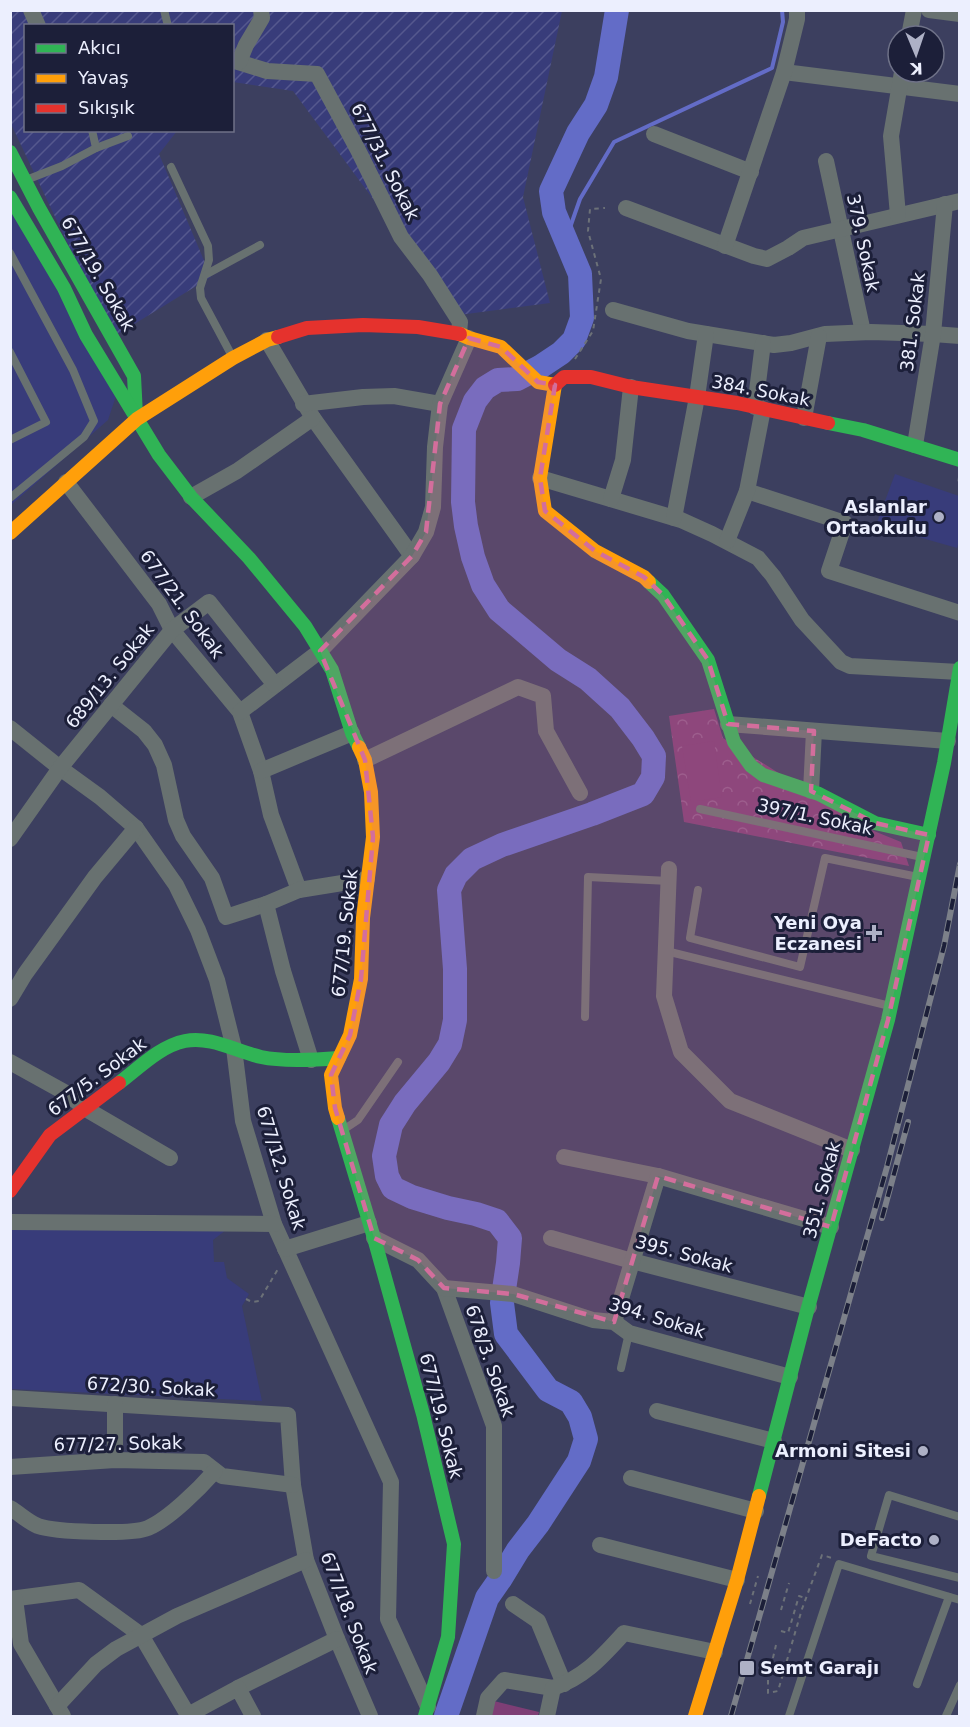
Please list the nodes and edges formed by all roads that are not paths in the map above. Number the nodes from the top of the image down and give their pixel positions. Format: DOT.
graph roads {
  1 [pos="31,10"];
  2 [pos="261,10"];
  3 [pos="797,10"];
  4 [pos="929,10"];
  5 [pos="960,14"];
  6 [pos="37,24"];
  7 [pos="236,61"];
  8 [pos="784,72"];
  9 [pos="886,78"];
  10 [pos="899,84"];
  11 [pos="920,84"];
  12 [pos="960,94"];
  13 [pos="92,132"];
  14 [pos="654,134"];
  15 [pos="128,136"];
  16 [pos="96,148"];
  17 [pos="10,152"];
  18 [pos="826,161"];
  19 [pos="171,167"];
  20 [pos="750,172"];
  21 [pos="25,181"];
  22 [pos="10,197"];
  23 [pos="952,202"];
  24 [pos="626,208"];
  25 [pos="898,215"];
  26 [pos="840,229"];
  27 [pos="260,245"];
  28 [pos="725,246"];
  29 [pos="10,253"];
  30 [pos="205,274"];
  31 [pos="613,310"];
  32 [pos="862,332"];
  33 [pos="706,334"];
  34 [pos="933,334"];
  35 [pos="464,336"];
  36 [pos="819,336"];
  37 [pos="960,336"];
  38 [pos="267,340"];
  39 [pos="763,343"];
  40 [pos="10,352"];
  41 [pos="233,358"];
  42 [pos="560,381"];
  43 [pos="631,387"];
  44 [pos="697,397"];
  45 [pos="303,404"];
  46 [pos="440,404"];
  47 [pos="759,408"];
  48 [pos="313,418"];
  49 [pos="804,418"];
  50 [pos="136,419"];
  51 [pos="10,440"];
  52 [pos="915,445"];
  53 [pos="960,460"];
  54 [pos="540,478"];
  55 [pos="66,482"];
  56 [pos="747,491"];
  57 [pos="191,497"];
  58 [pos="10,498"];
  59 [pos="610,499"];
  60 [pos="674,518"];
  61 [pos="10,533"];
  62 [pos="727,541"];
  63 [pos="412,556"];
  64 [pos="960,613"];
  65 [pos="172,630"];
  66 [pos="320,651"];
  67 [pos="959,670"];
  68 [pos="275,685"];
  69 [pos="111,705"];
  70 [pos="240,712"];
  71 [pos="728,724"];
  72 [pos="10,728"];
  73 [pos="814,730"];
  74 [pos="352,733"];
  75 [pos="948,741"];
  76 [pos="365,760"];
  77 [pos="60,768"];
  78 [pos="261,771"];
  79 [pos="811,791"];
  80 [pos="579,794"];
  81 [pos="700,809"];
  82 [pos="136,828"];
  83 [pos="928,835"];
  84 [pos="10,839"];
  85 [pos="923,857"];
  86 [pos="669,875"];
  87 [pos="919,877"];
  88 [pos="367,879"];
  89 [pos="299,890"];
  90 [pos="698,890"];
  91 [pos="266,904"];
  92 [pos="666,951"];
  93 [pos="10,999"];
  94 [pos="891,1006"];
  95 [pos="585,1017"];
  96 [pos="234,1048"];
  97 [pos="339,1059"];
  98 [pos="312,1060"];
  99 [pos="10,1062"];
  100 [pos="399,1062"];
  101 [pos="86,1109"];
  102 [pos="342,1131"];
  103 [pos="852,1150"];
  104 [pos="564,1156"];
  105 [pos="170,1158"];
  106 [pos="658,1176"];
  107 [pos="10,1191"];
  108 [pos="10,1222"];
  109 [pos="274,1224"];
  110 [pos="831,1227"];
  111 [pos="371,1230"];
  112 [pos="551,1238"];
  113 [pos="286,1252"];
  114 [pos="632,1261"];
  115 [pos="444,1288"];
  116 [pos="809,1307"];
  117 [pos="614,1322"];
  118 [pos="629,1333"];
  119 [pos="621,1368"];
  120 [pos="790,1377"];
  121 [pos="10,1398"];
  122 [pos="115,1404"];
  123 [pos="657,1411"];
  124 [pos="288,1415"];
  125 [pos="774,1441"];
  126 [pos="115,1460"];
  127 [pos="10,1467"];
  128 [pos="216,1471"];
  129 [pos="631,1478"];
  130 [pos="293,1485"];
  131 [pos="10,1508"];
  132 [pos="756,1510"];
  133 [pos="960,1517"];
  134 [pos="600,1545"];
  135 [pos="306,1560"];
  136 [pos="494,1571"];
  137 [pos="960,1578"];
  138 [pos="737,1580"];
  139 [pos="949,1597"];
  140 [pos="13,1599"];
  141 [pos="960,1600"];
  142 [pos="513,1604"];
  143 [pos="141,1635"];
  144 [pos="336,1639"];
  145 [pos="715,1652"];
  146 [pos="917,1684"];
  147 [pos="960,1685"];
  148 [pos="559,1686"];
  149 [pos="238,1688"];
  150 [pos="60,1711"];
  151 [pos="427,1712"];
  152 [pos="188,1716"];
  153 [pos="253,1716"];
  154 [pos="370,1716"];
  155 [pos="484,1716"];
  156 [pos="547,1716"];
  157 [pos="695,1716"];
  158 [pos="789,1716"];
  159 [pos="946,1716"];
  1 -- 6 [label="street"];
  2 -- 7 [label="street, 677/31. Sokak"];
  3 -- 8 [label="street"];
  4 -- 5 [label="street"];
  7 -- 35 [label="street, 677/31. Sokak"];
  8 -- 9 [label="street"];
  8 -- 20 [label="street"];
  10 -- 25 [label="street"];
  11 -- 12 [label="street"];
  13 -- 16 [label="lane"];
  14 -- 20 [label="street"];
  15 -- 16 [label="lane"];
  16 -- 21 [label="lane"];
  17 -- 21 [label="street, 677/19. Sokak"];
  18 -- 26 [label="street, 379. Sokak"];
  19 -- 30 [label="lane"];
  20 -- 28 [label="street"];
  21 -- 50 [label="street, 677/19. Sokak"];
  22 -- 50 [label="street, 677/19. Sokak"];
  23 -- 25 [label="street"];
  23 -- 34 [label="street, 381. Sokak"];
  24 -- 28 [label="street"];
  25 -- 26 [label="street"];
  26 -- 28 [label="street"];
  26 -- 32 [label="street, 379. Sokak"];
  27 -- 30 [label="lane"];
  29 -- 58 [label="lane"];
  30 -- 41 [label="lane"];
  31 -- 33 [label="street"];
  32 -- 34 [label="street"];
  32 -- 36 [label="street"];
  33 -- 39 [label="street"];
  33 -- 44 [label="street"];
  34 -- 37 [label="street"];
  34 -- 52 [label="street, 381. Sokak"];
  35 -- 38 [label="street"];
  35 -- 42 [label="street, 384. Sokak"];
  35 -- 46 [label="street"];
  36 -- 39 [label="street"];
  36 -- 49 [label="street"];
  38 -- 41 [label="street"];
  38 -- 45 [label="street"];
  39 -- 47 [label="street"];
  40 -- 51 [label="lane"];
  41 -- 50 [label="street"];
  42 -- 43 [label="street, 384. Sokak"];
  42 -- 54 [label="street"];
  43 -- 44 [label="street, 384. Sokak"];
  43 -- 59 [label="street"];
  44 -- 47 [label="street, 384. Sokak"];
  44 -- 60 [label="street"];
  45 -- 46 [label="street"];
  45 -- 48 [label="street"];
  46 -- 63 [label="street"];
  47 -- 49 [label="street, 384. Sokak"];
  47 -- 56 [label="street"];
  48 -- 57 [label="street"];
  48 -- 63 [label="street"];
  49 -- 52 [label="street, 384. Sokak"];
  50 -- 55 [label="street"];
  50 -- 57 [label="street, 677/19. Sokak"];
  52 -- 53 [label="street, 384. Sokak"];
  54 -- 59 [label="street"];
  54 -- 71 [label="street"];
  55 -- 61 [label="street"];
  55 -- 65 [label="street, 677/21. Sokak"];
  56 -- 62 [label="street"];
  56 -- 64 [label="street"];
  57 -- 66 [label="street, 677/19. Sokak"];
  59 -- 60 [label="street"];
  60 -- 62 [label="street"];
  62 -- 67 [label="street"];
  63 -- 66 [label="street"];
  65 -- 68 [label="street, 689/13. Sokak"];
  65 -- 69 [label="street, 689/13. Sokak"];
  65 -- 70 [label="street, 677/21. Sokak"];
  66 -- 68 [label="street"];
  66 -- 74 [label="street, 677/19. Sokak"];
  67 -- 75 [label="street, 351. Sokak"];
  68 -- 70 [label="street"];
  69 -- 77 [label="street, 689/13. Sokak"];
  69 -- 91 [label="street"];
  70 -- 78 [label="street, 677/21. Sokak"];
  71 -- 73 [label="street"];
  71 -- 79 [label="street"];
  72 -- 77 [label="street, 677/12. Sokak"];
  73 -- 75 [label="street"];
  73 -- 79 [label="street"];
  74 -- 76 [label="street, 677/19. Sokak"];
  74 -- 78 [label="street"];
  75 -- 83 [label="street, 351. Sokak"];
  76 -- 80 [label="street"];
  76 -- 88 [label="street, 677/19. Sokak"];
  77 -- 82 [label="street, 677/12. Sokak"];
  77 -- 84 [label="street, 689/13. Sokak"];
  78 -- 89 [label="street, 677/21. Sokak"];
  79 -- 83 [label="street"];
  81 -- 85 [label="lane, 397/1. Sokak"];
  82 -- 93 [label="street"];
  82 -- 96 [label="street, 677/12. Sokak"];
  83 -- 85 [label="street, 351. Sokak"];
  85 -- 87 [label="street, 351. Sokak"];
  86 -- 92 [label="street"];
  86 -- 95 [label="lane"];
  87 -- 90 [label="lane"];
  87 -- 94 [label="street, 351. Sokak"];
  88 -- 89 [label="street"];
  88 -- 97 [label="street, 677/19. Sokak"];
  89 -- 91 [label="street"];
  91 -- 98 [label="street"];
  92 -- 94 [label="lane"];
  92 -- 103 [label="street"];
  94 -- 103 [label="street, 351. Sokak"];
  96 -- 98 [label="street, 677/5. Sokak"];
  96 -- 101 [label="street, 677/5. Sokak"];
  96 -- 109 [label="street, 677/12. Sokak"];
  97 -- 98 [label="street, 677/5. Sokak"];
  97 -- 102 [label="street, 677/19. Sokak"];
  99 -- 101 [label="street"];
  100 -- 102 [label="lane"];
  101 -- 105 [label="street"];
  101 -- 107 [label="street, 677/5. Sokak"];
  102 -- 111 [label="street, 677/19. Sokak"];
  103 -- 110 [label="street, 351. Sokak"];
  104 -- 106 [label="street"];
  106 -- 110 [label="street"];
  106 -- 114 [label="street"];
  108 -- 109 [label="street"];
  109 -- 113 [label="street, 677/12. Sokak"];
  110 -- 116 [label="street, 351. Sokak"];
  111 -- 113 [label="street"];
  111 -- 115 [label="street, 678/3. Sokak"];
  111 -- 151 [label="street, 677/19. Sokak"];
  112 -- 114 [label="street, 395. Sokak"];
  113 -- 151 [label="street, 677/12. Sokak"];
  114 -- 116 [label="street, 395. Sokak"];
  114 -- 117 [label="street"];
  115 -- 117 [label="street, 394. Sokak"];
  115 -- 136 [label="street, 678/3. Sokak"];
  116 -- 120 [label="street, 351. Sokak"];
  117 -- 118 [label="street, 394. Sokak"];
  118 -- 119 [label="lane"];
  118 -- 120 [label="street, 394. Sokak"];
  120 -- 125 [label="street, 351. Sokak"];
  121 -- 122 [label="street, 672/30. Sokak"];
  122 -- 124 [label="street, 672/30. Sokak"];
  122 -- 126 [label="street"];
  123 -- 125 [label="street"];
  124 -- 130 [label="street, 677/18. Sokak"];
  125 -- 132 [label="street, 351. Sokak"];
  126 -- 127 [label="street, 677/27. Sokak"];
  126 -- 128 [label="street, 677/27. Sokak"];
  128 -- 130 [label="street, 677/27. Sokak"];
  128 -- 131 [label="street"];
  129 -- 132 [label="street"];
  130 -- 135 [label="street, 677/18. Sokak"];
  132 -- 138 [label="street, 351. Sokak"];
  133 -- 137 [label="lane"];
  134 -- 138 [label="street"];
  135 -- 143 [label="street"];
  135 -- 144 [label="street, 677/18. Sokak"];
  138 -- 145 [label="street, 351. Sokak"];
  139 -- 141 [label="lane"];
  139 -- 146 [label="lane"];
  139 -- 158 [label="lane"];
  140 -- 143 [label="street"];
  140 -- 150 [label="street"];
  142 -- 148 [label="street"];
  143 -- 150 [label="street"];
  143 -- 152 [label="street"];
  144 -- 149 [label="street"];
  144 -- 154 [label="street, 677/18. Sokak"];
  145 -- 148 [label="street"];
  145 -- 157 [label="street, 351. Sokak"];
  147 -- 159 [label="lane"];
  148 -- 155 [label="street"];
  148 -- 156 [label="street"];
  149 -- 152 [label="street"];
  149 -- 153 [label="street"];
}
